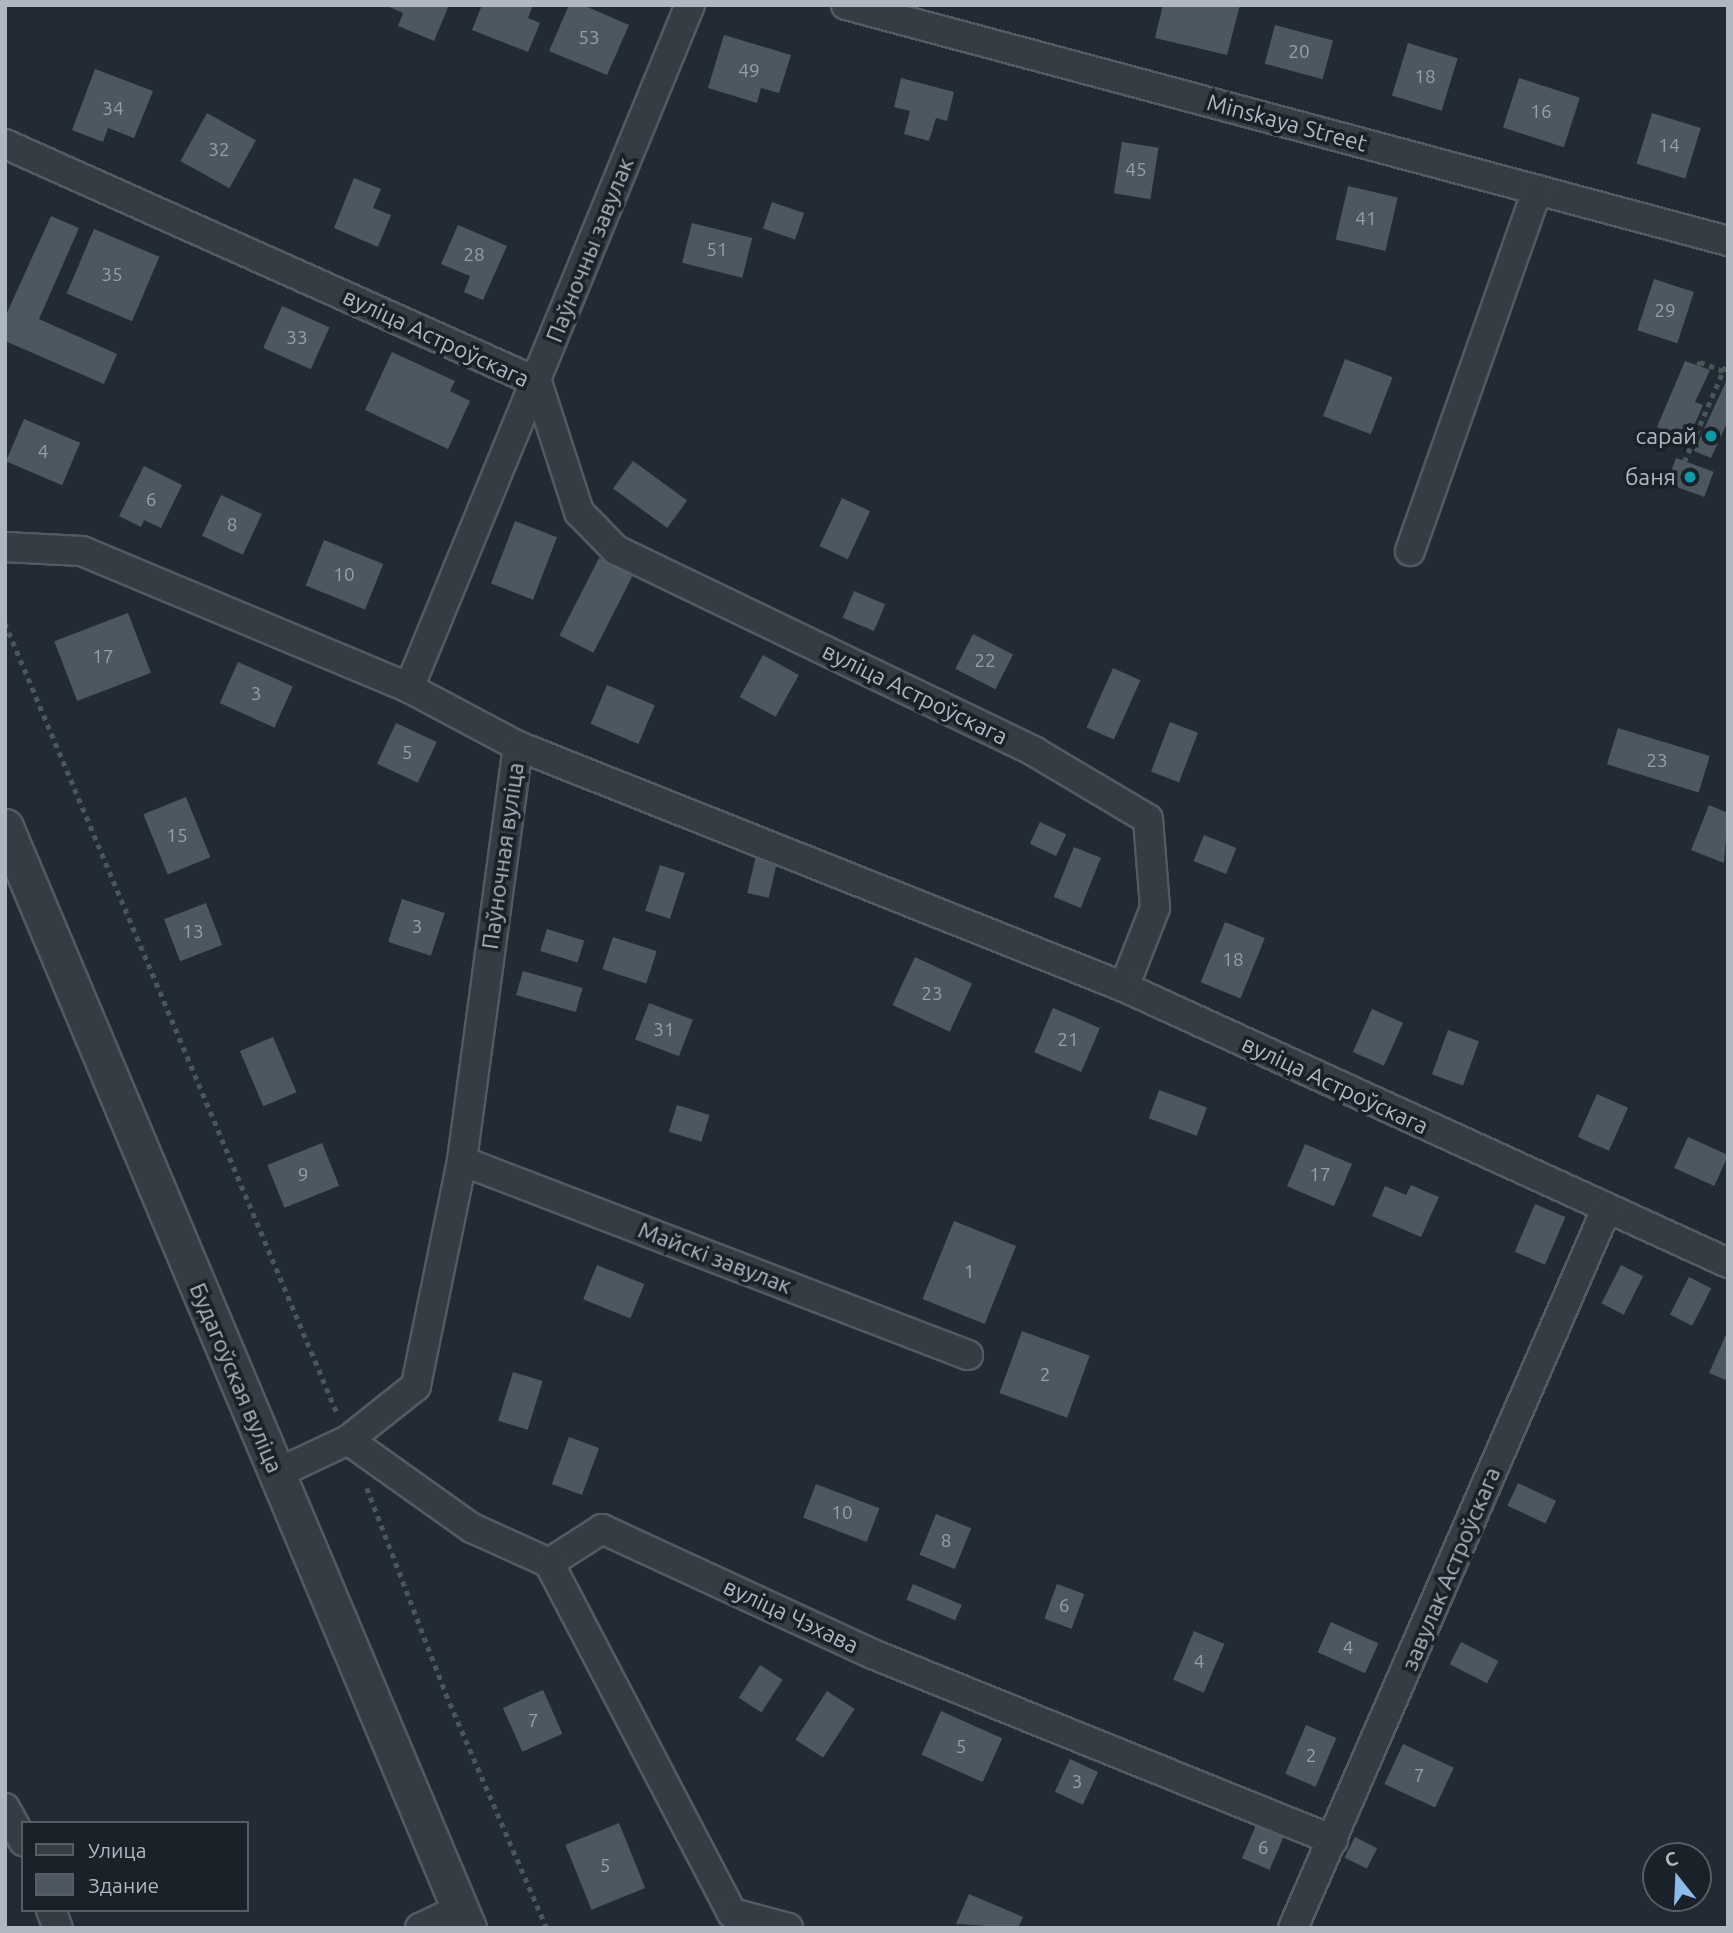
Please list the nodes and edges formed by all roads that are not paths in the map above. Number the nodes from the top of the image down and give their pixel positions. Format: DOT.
graph roads {
  1 [pos="690,5"];
  2 [pos="846,5"];
  3 [pos="5,144"];
  4 [pos="1537,190"];
  5 [pos="1728,241"];
  6 [pos="537,382"];
  7 [pos="5,547"];
  8 [pos="1410,551"];
  9 [pos="409,688"];
  10 [pos="518,746"];
  11 [pos="5,828"];
  12 [pos="1124,987"];
  13 [pos="462,1161"];
  14 [pos="1606,1210"];
  15 [pos="1728,1264"];
  16 [pos="968,1355"];
  17 [pos="348,1440"];
  18 [pos="276,1474"];
  19 [pos="549,1563"];
  20 [pos="5,1808"];
  21 [pos="21,1837"];
  22 [pos="1333,1840"];
  23 [pos="464,1919"];
  24 [pos="420,1928"];
  25 [pos="788,1928"];
  26 [pos="1293,1928"];
  1 -- 6 [label="street, Паўночны завулак"];
  2 -- 4 [label="street, Minskaya Street"];
  3 -- 6 [label="street, вуліца Астроўскага"];
  4 -- 5 [label="street, Minskaya Street"];
  4 -- 8 [label="street"];
  6 -- 9 [label="street, Паўночны завулак"];
  6 -- 12 [label="street, вуліца Астроўскага"];
  7 -- 9 [label="street, Паўночная вуліца"];
  9 -- 10 [label="street, Паўночная вуліца"];
  10 -- 12 [label="street"];
  10 -- 13 [label="street, Паўночная вуліца"];
  11 -- 18 [label="street, Будагоўская вуліца"];
  12 -- 14 [label="street, вуліца Астроўскага"];
  13 -- 16 [label="street, Майскі завулак"];
  13 -- 17 [label="street, Паўночная вуліца"];
  14 -- 15 [label="street, вуліца Астроўскага"];
  14 -- 22 [label="street, завулак Астроўскага"];
  17 -- 18 [label="street"];
  17 -- 19 [label="street"];
  18 -- 23 [label="street, Будагоўская вуліца"];
  19 -- 22 [label="street, вуліца Чэхава"];
  19 -- 25 [label="street"];
  20 -- 21 [label="street"];
  22 -- 26 [label="street, завулак Астроўскага"];
  23 -- 24 [label="street"];
}
